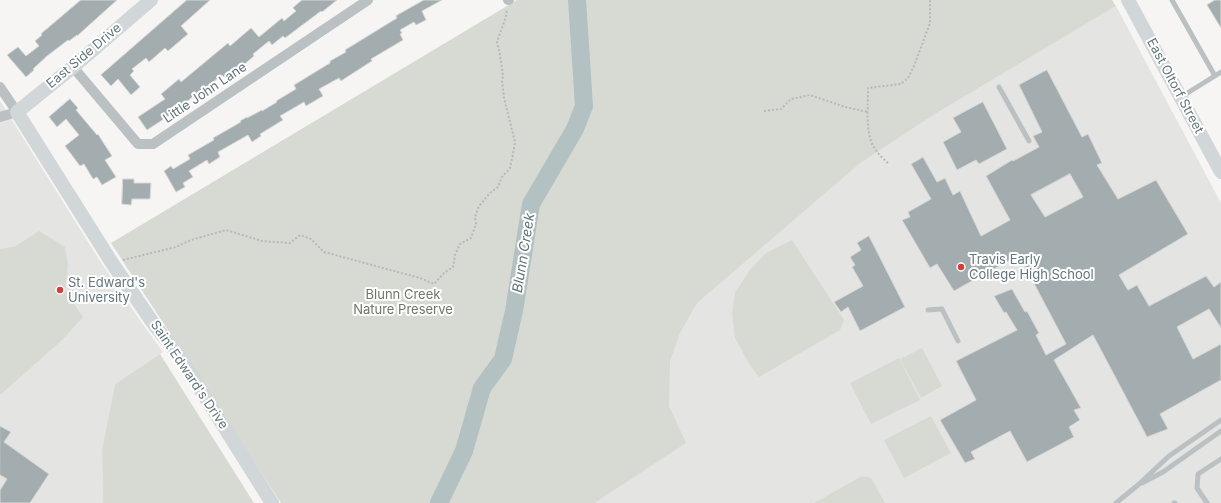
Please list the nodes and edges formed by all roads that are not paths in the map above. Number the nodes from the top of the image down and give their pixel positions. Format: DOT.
graph roads {
  1 [pos="151,0"];
  2 [pos="368,0"];
  3 [pos="1128,0"];
  4 [pos="1172,0"];
  5 [pos="73,67"];
  6 [pos="1221,72"];
  7 [pos="1215,76"];
  8 [pos="0,87"];
  9 [pos="999,87"];
  10 [pos="1181,96"];
  11 [pos="17,112"];
  12 [pos="0,117"];
  13 [pos="1029,141"];
  14 [pos="1221,172"];
  15 [pos="928,310"];
  16 [pos="958,341"];
  17 [pos="1221,420"];
  18 [pos="1221,431"];
  19 [pos="1221,459"];
  20 [pos="1136,486"];
  21 [pos="272,503"];
  22 [pos="1116,503"];
  23 [pos="1207,503"];
  1 -- 5 [label="street, East Side Drive"];
  2 -- 5 [label="street, Little John Lane"];
  3 -- 10 [label="street, East Oltorf Street"];
  4 -- 7 [label="lane"];
  5 -- 11 [label="street, East Side Drive"];
  6 -- 7 [label="lane"];
  7 -- 10 [label="lane"];
  8 -- 11 [label="street, Saint Edward's Drive"];
  9 -- 13 [label="lane"];
  10 -- 14 [label="street, East Oltorf Street"];
  11 -- 12 [label="street"];
  11 -- 21 [label="street, Saint Edward's Drive"];
  15 -- 16 [label="lane"];
  17 -- 20 [label="lane"];
  18 -- 20 [label="lane"];
  19 -- 23 [label="lane"];
  20 -- 22 [label="lane"];
}
